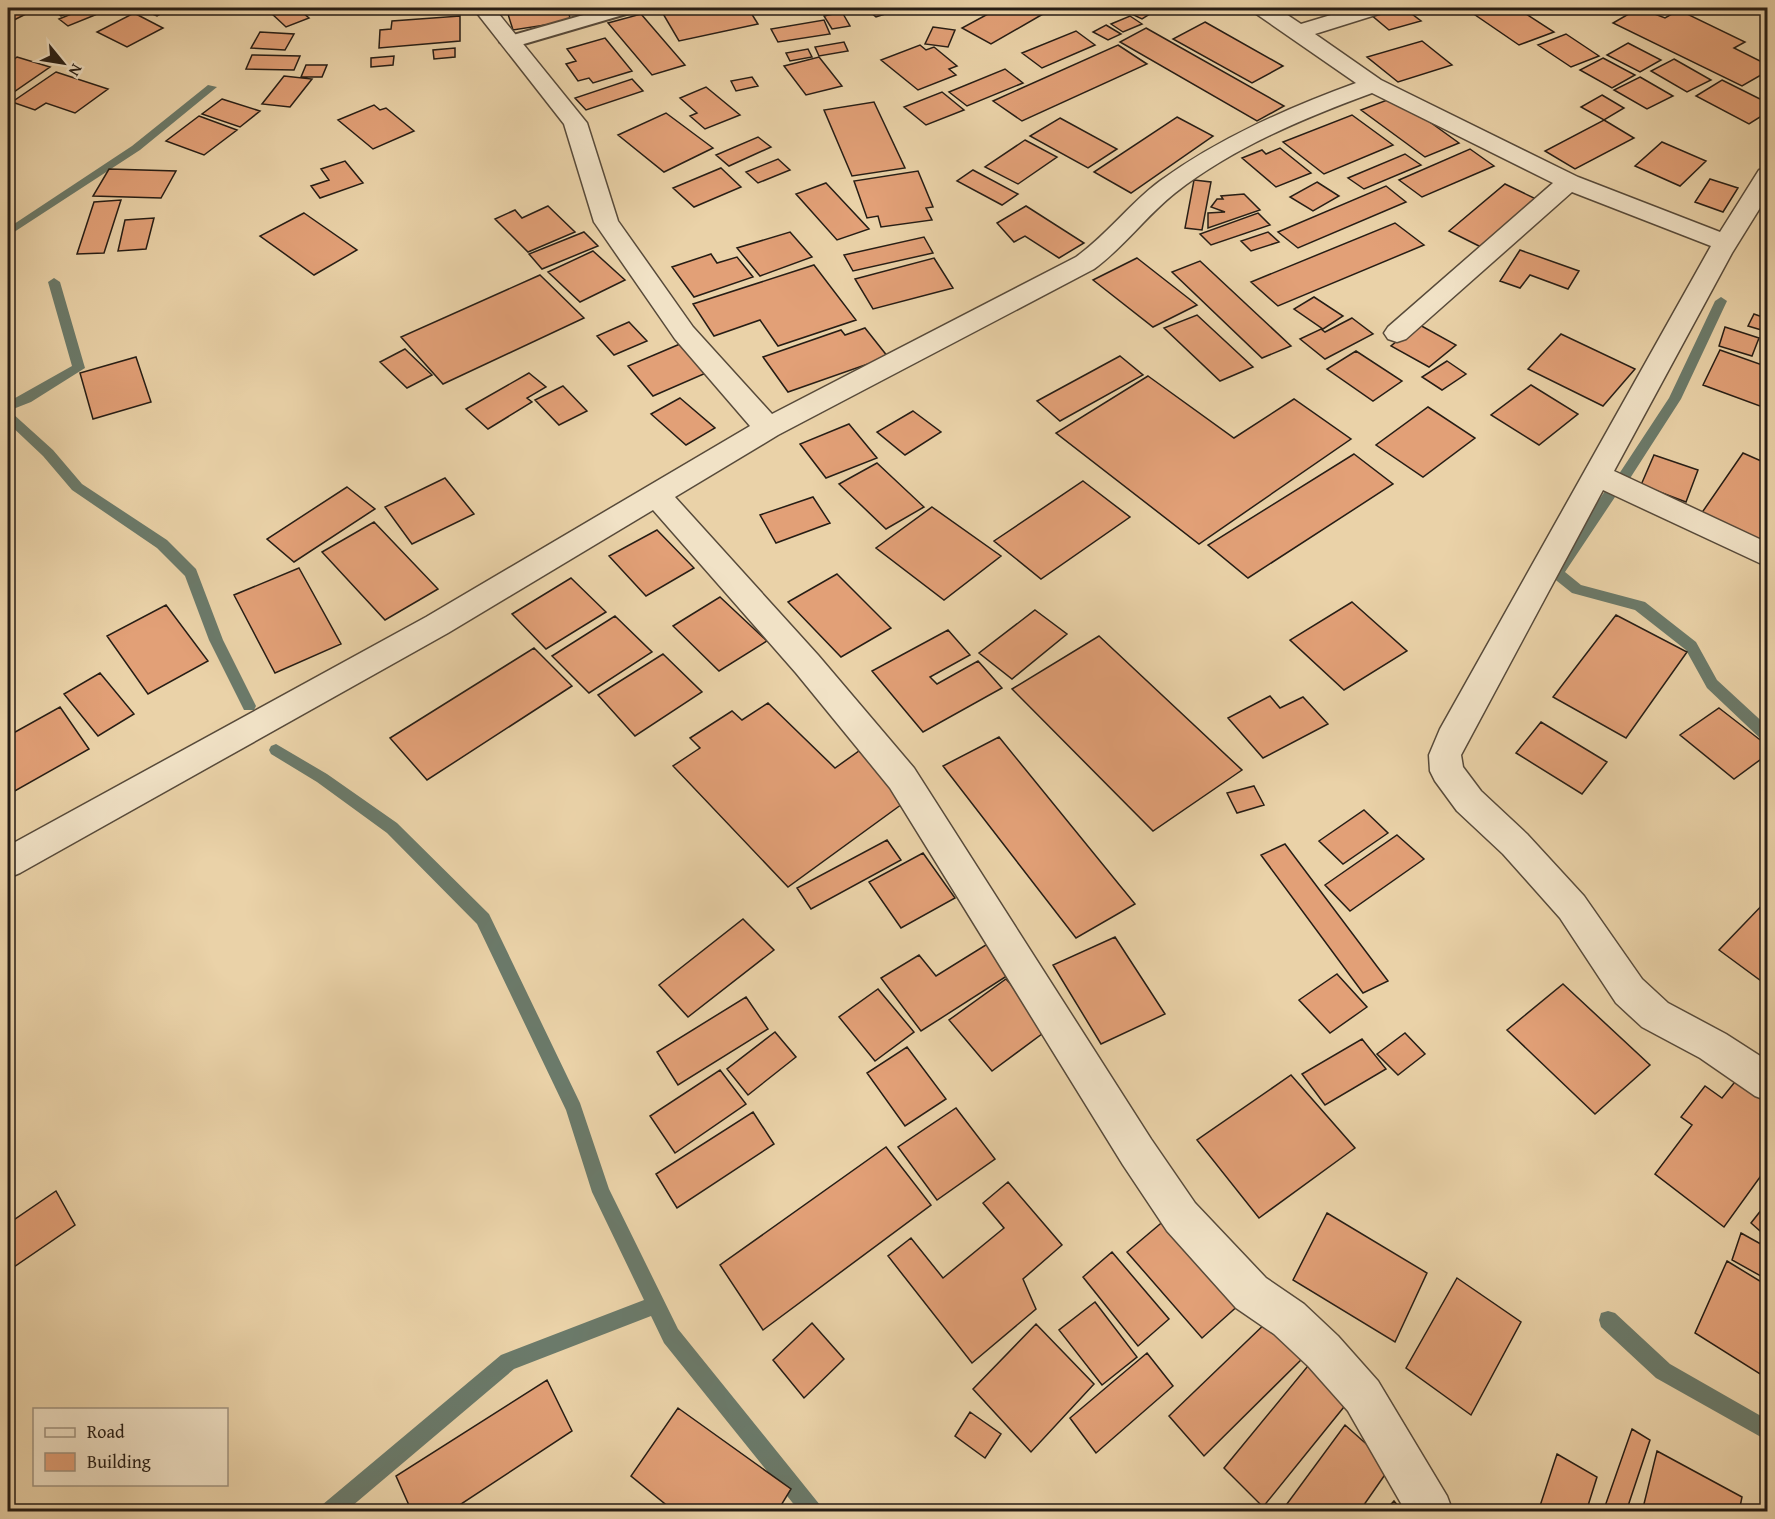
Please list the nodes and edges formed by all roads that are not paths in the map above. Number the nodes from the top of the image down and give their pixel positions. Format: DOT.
graph roads {
  1 [pos="483,8"];
  2 [pos="626,8"];
  3 [pos="1263,8"];
  4 [pos="1374,8"];
  5 [pos="1299,32"];
  6 [pos="510,42"];
  7 [pos="1373,85"];
  8 [pos="1767,175"];
  9 [pos="1569,182"];
  10 [pos="1725,243"];
  11 [pos="1398,333"];
  12 [pos="768,428"];
  13 [pos="1597,476"];
  14 [pos="656,495"];
  15 [pos="1767,555"];
  16 [pos="8,863"];
  17 [pos="1767,1083"];
  18 [pos="1431,1512"];
  1 -- 6 [label="street"];
  2 -- 6 [label="lane"];
  3 -- 5 [label="street"];
  4 -- 5 [label="street"];
  5 -- 7 [label="street"];
  6 -- 12 [label="street"];
  7 -- 9 [label="street"];
  7 -- 12 [label="street"];
  8 -- 10 [label="street"];
  9 -- 10 [label="street"];
  9 -- 11 [label="street"];
  10 -- 13 [label="street"];
  12 -- 14 [label="street"];
  13 -- 15 [label="street"];
  13 -- 17 [label="street"];
  14 -- 16 [label="street"];
  14 -- 18 [label="street"];
}
